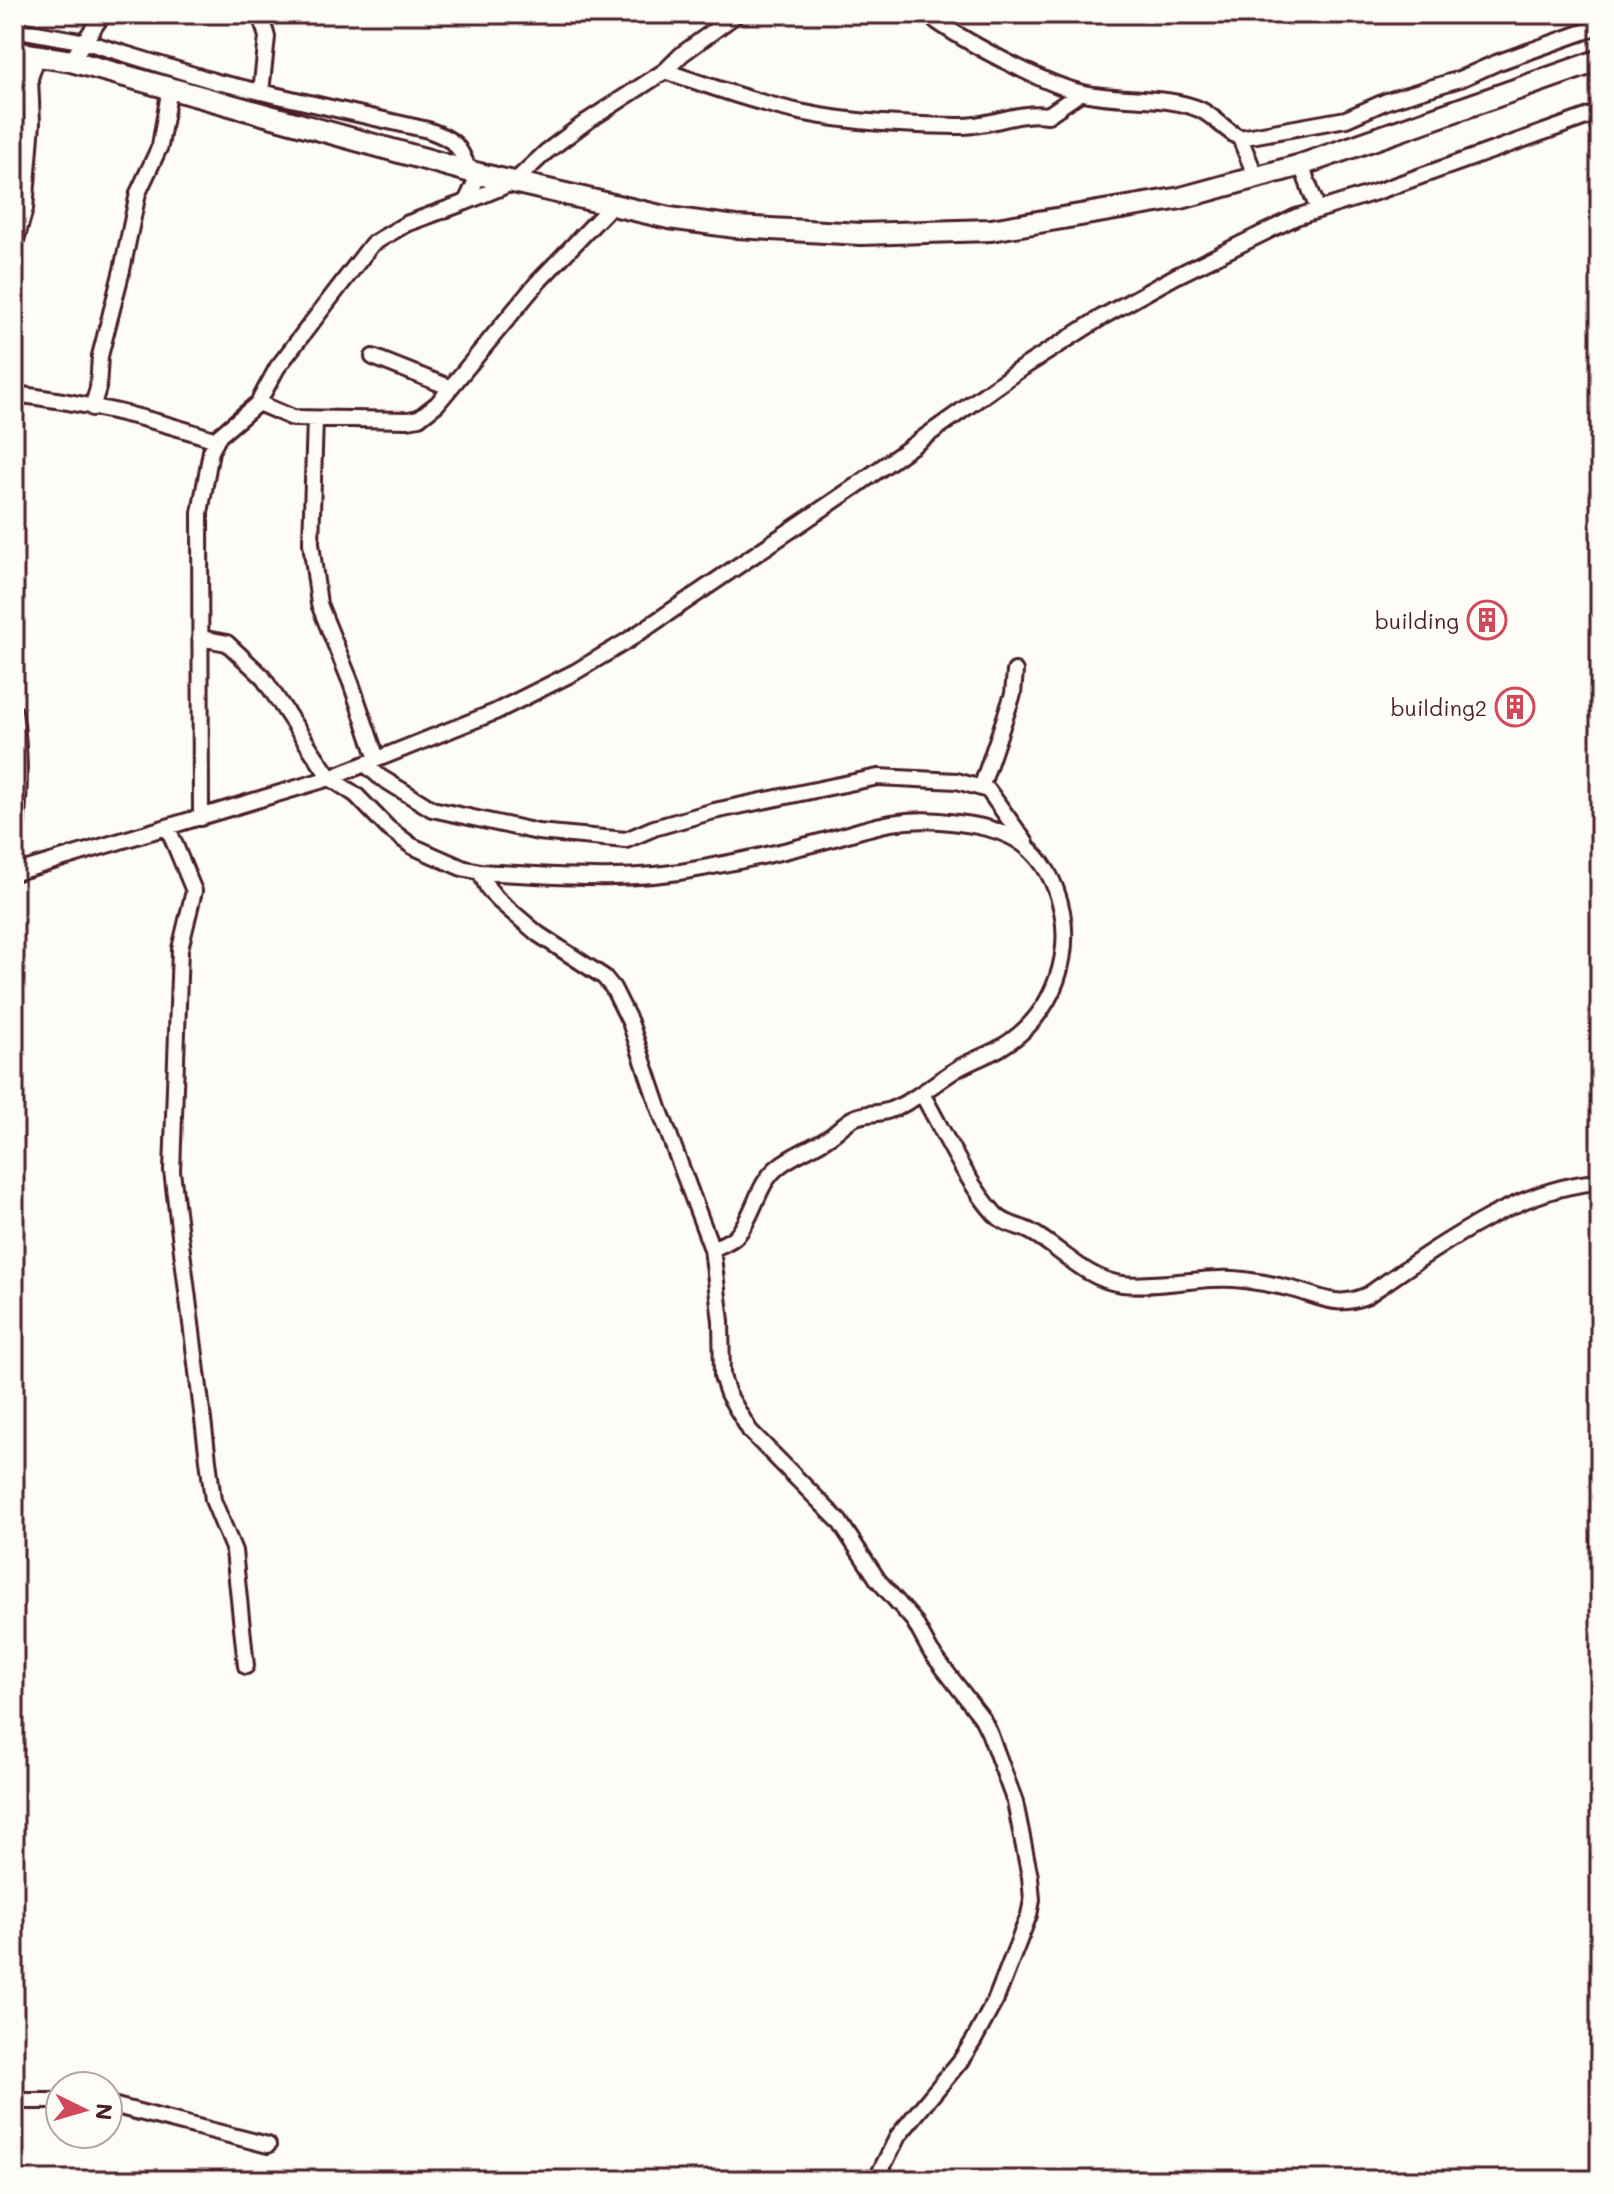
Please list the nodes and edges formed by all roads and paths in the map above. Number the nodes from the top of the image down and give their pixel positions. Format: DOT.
graph roads {
  1 [pos="103,14"];
  2 [pos="260,14"];
  3 [pos="737,14"];
  4 [pos="927,14"];
  5 [pos="1600,14"];
  6 [pos="14,29"];
  7 [pos="86,42"];
  8 [pos="14,52"];
  9 [pos="38,55"];
  10 [pos="14,60"];
  11 [pos="1600,60"];
  12 [pos="71,61"];
  13 [pos="665,71"];
  14 [pos="30,78"];
  15 [pos="170,87"];
  16 [pos="261,92"];
  17 [pos="1080,93"];
  18 [pos="1598,112"];
  19 [pos="1600,134"];
  20 [pos="1240,138"];
  21 [pos="1301,165"];
  22 [pos="474,172"];
  23 [pos="1256,177"];
  24 [pos="514,182"];
  25 [pos="576,196"];
  26 [pos="466,202"];
  27 [pos="612,205"];
  28 [pos="1318,210"];
  29 [pos="588,227"];
  30 [pos="14,247"];
  31 [pos="373,357"];
  32 [pos="449,387"];
  33 [pos="14,394"];
  34 [pos="258,403"];
  35 [pos="92,408"];
  36 [pos="315,419"];
  37 [pos="216,440"];
  38 [pos="200,638"];
  39 [pos="1015,671"];
  40 [pos="14,712"];
  41 [pos="371,762"];
  42 [pos="330,778"];
  43 [pos="981,788"];
  44 [pos="201,818"];
  45 [pos="168,828"];
  46 [pos="1026,844"];
  47 [pos="14,848"];
  48 [pos="480,872"];
  49 [pos="14,873"];
  50 [pos="922,1094"];
  51 [pos="1600,1182"];
  52 [pos="712,1249"];
  53 [pos="246,1666"];
  54 [pos="14,2098"];
  55 [pos="44,2101"];
  56 [pos="124,2108"];
  57 [pos="268,2145"];
  58 [pos="876,2180"];
  1 -- 7 [label="street"];
  2 -- 16 [label="street"];
  3 -- 13 [label="street"];
  4 -- 17 [label="street"];
  5 -- 20 [label="street"];
  6 -- 7 [label="street"];
  7 -- 12 [label="street"];
  7 -- 16 [label="street"];
  8 -- 9 [label="highway"];
  9 -- 12 [label="highway"];
  9 -- 14 [label="street"];
  10 -- 14 [label="street"];
  11 -- 21 [label="highway"];
  12 -- 15 [label="highway"];
  13 -- 17 [label="street"];
  13 -- 24 [label="street"];
  14 -- 30 [label="street"];
  15 -- 22 [label="highway"];
  15 -- 35 [label="street"];
  16 -- 22 [label="street"];
  17 -- 20 [label="street"];
  18 -- 19 [label="street"];
  18 -- 28 [label="street"];
  20 -- 23 [label="street"];
  21 -- 23 [label="highway"];
  21 -- 28 [label="street"];
  22 -- 24 [label="highway"];
  22 -- 26 [label="street"];
  23 -- 27 [label="highway"];
  24 -- 25 [label="highway"];
  24 -- 26 [label="street"];
  25 -- 27 [label="highway"];
  25 -- 29 [label="street"];
  26 -- 34 [label="street"];
  27 -- 29 [label="street"];
  28 -- 41 [label="street"];
  29 -- 32 [label="street"];
  31 -- 32 [label="street"];
  32 -- 36 [label="street"];
  33 -- 35 [label="street"];
  34 -- 36 [label="street"];
  34 -- 37 [label="street"];
  35 -- 37 [label="street"];
  36 -- 41 [label="street"];
  37 -- 38 [label="street"];
  38 -- 42 [label="street"];
  38 -- 44 [label="street"];
  39 -- 43 [label="street"];
  40 -- 47 [label="street"];
  41 -- 42 [label="street"];
  41 -- 43 [label="street"];
  42 -- 44 [label="street"];
  42 -- 48 [label="street"];
  43 -- 46 [label="street"];
  44 -- 45 [label="street"];
  45 -- 49 [label="street"];
  45 -- 53 [label="street"];
  46 -- 48 [label="street"];
  46 -- 50 [label="street"];
  48 -- 52 [label="street"];
  50 -- 51 [label="street"];
  50 -- 52 [label="street"];
  52 -- 58 [label="street"];
  54 -- 55 [label="street"];
  56 -- 57 [label="street"];
}
